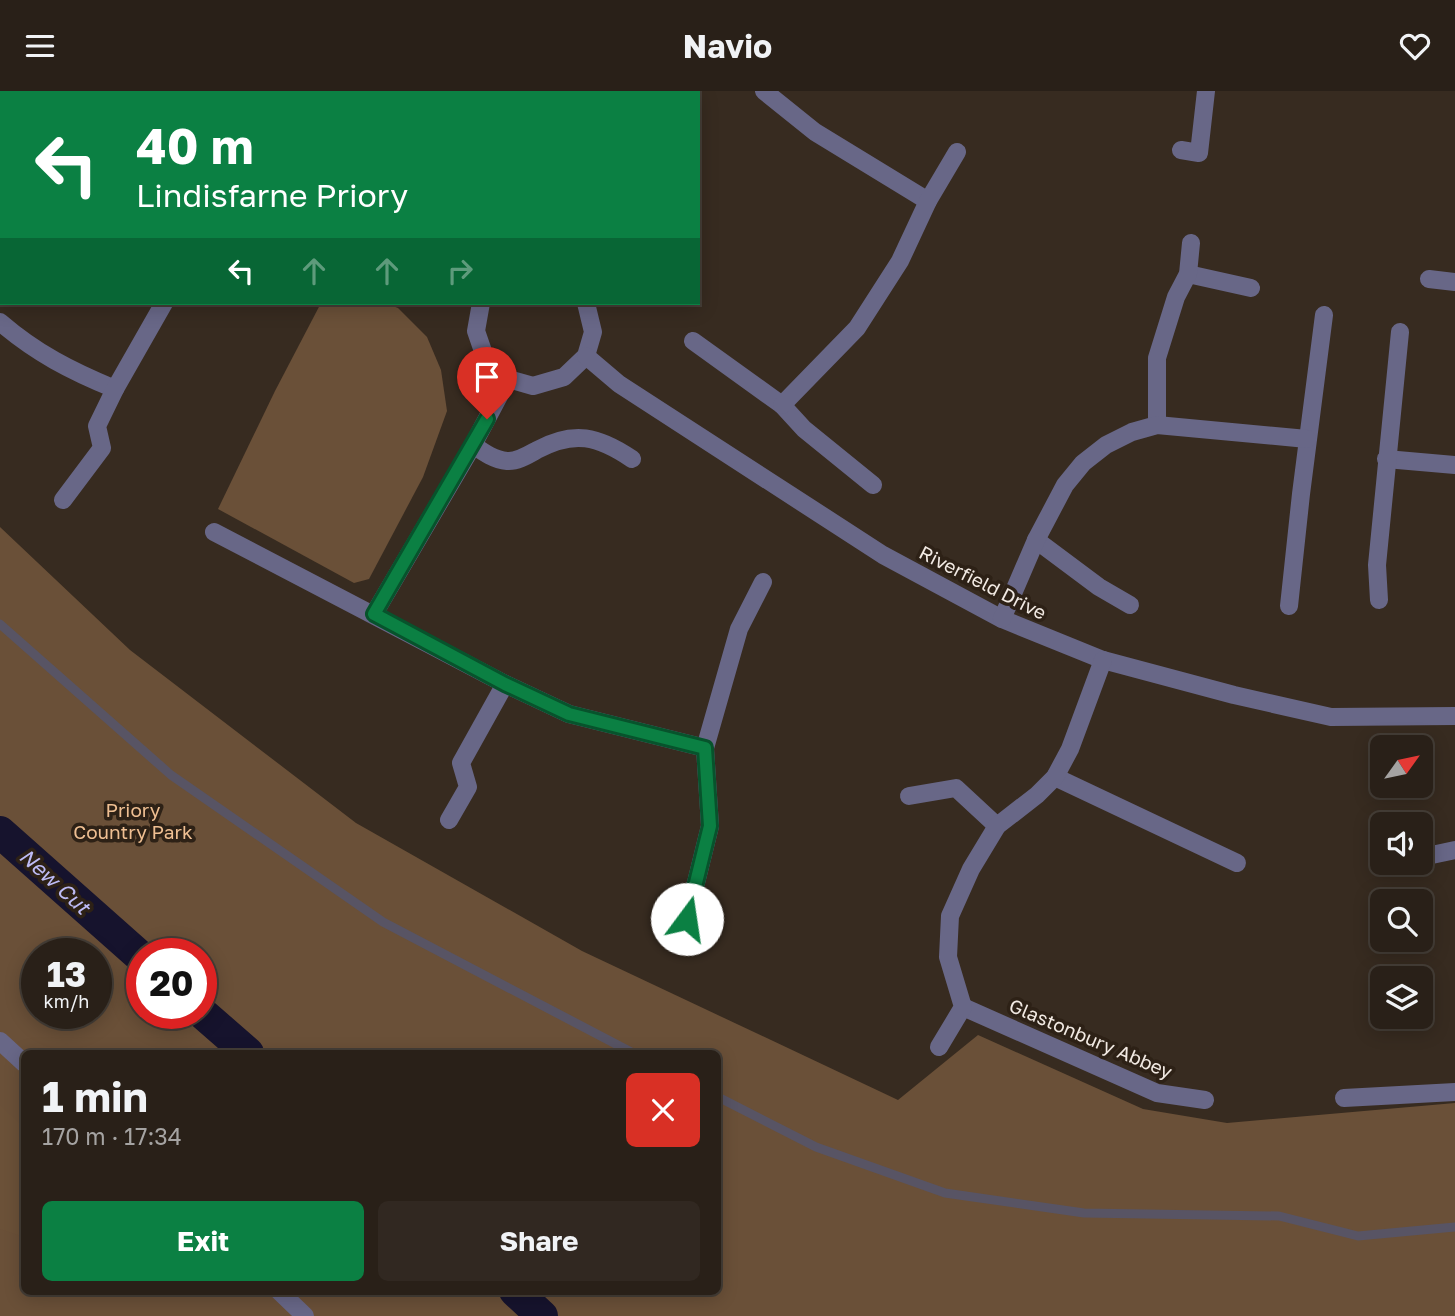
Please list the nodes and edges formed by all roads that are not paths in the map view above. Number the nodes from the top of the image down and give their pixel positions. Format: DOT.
graph roads {
  1 [pos="764,91"];
  2 [pos="1206,91"];
  3 [pos="1181,150"];
  4 [pos="957,152"];
  5 [pos="928,201"];
  6 [pos="1191,243"];
  7 [pos="1188,274"];
  8 [pos="1429,279"];
  9 [pos="1455,282"];
  10 [pos="1251,288"];
  11 [pos="163,305"];
  12 [pos="481,305"];
  13 [pos="586,305"];
  14 [pos="1324,315"];
  15 [pos="0,322"];
  16 [pos="1400,332"];
  17 [pos="693,341"];
  18 [pos="586,356"];
  19 [pos="508,379"];
  20 [pos="115,389"];
  21 [pos="782,405"];
  22 [pos="1157,425"];
  23 [pos="1307,439"];
  24 [pos="473,445"];
  25 [pos="632,459"];
  26 [pos="1386,460"];
  27 [pos="1455,465"];
  28 [pos="873,485"];
  29 [pos="63,501"];
  30 [pos="214,531"];
  31 [pos="1036,540"];
  32 [pos="763,582"];
  33 [pos="1379,600"];
  34 [pos="1130,605"];
  35 [pos="1289,606"];
  36 [pos="374,614"];
  37 [pos="1002,619"];
  38 [pos="1103,660"];
  39 [pos="505,684"];
  40 [pos="1455,716"];
  41 [pos="705,748"];
  42 [pos="1055,777"];
  43 [pos="909,796"];
  44 [pos="449,820"];
  45 [pos="997,826"];
  46 [pos="1455,850"];
  47 [pos="1433,855"];
  48 [pos="1237,863"];
  49 [pos="687,919"];
  50 [pos="963,1007"];
  51 [pos="0,1041"];
  52 [pos="939,1048"];
  53 [pos="21,1060"];
  54 [pos="1455,1092"];
  55 [pos="1345,1098"];
  56 [pos="1205,1100"];
  57 [pos="283,1295"];
  58 [pos="305,1316"];
  1 -- 5 [label="street"];
  2 -- 3 [label="street"];
  4 -- 5 [label="street"];
  5 -- 21 [label="street"];
  6 -- 7 [label="street"];
  7 -- 10 [label="street"];
  7 -- 22 [label="street"];
  8 -- 9 [label="street"];
  11 -- 20 [label="street"];
  12 -- 19 [label="street"];
  13 -- 18 [label="street"];
  14 -- 23 [label="street"];
  15 -- 20 [label="street"];
  16 -- 26 [label="street"];
  17 -- 21 [label="street"];
  18 -- 19 [label="street"];
  18 -- 37 [label="street, Riverfield Drive"];
  19 -- 24 [label="street"];
  20 -- 29 [label="street"];
  21 -- 28 [label="street"];
  22 -- 23 [label="street"];
  22 -- 31 [label="street"];
  23 -- 35 [label="street"];
  24 -- 25 [label="street"];
  24 -- 36 [label="street"];
  26 -- 27 [label="street"];
  26 -- 33 [label="street"];
  30 -- 36 [label="street"];
  31 -- 34 [label="street"];
  31 -- 37 [label="street"];
  32 -- 41 [label="street"];
  36 -- 39 [label="street"];
  37 -- 38 [label="street, Riverfield Drive"];
  38 -- 40 [label="street, Riverfield Drive"];
  38 -- 42 [label="street"];
  39 -- 41 [label="street"];
  39 -- 44 [label="street"];
  41 -- 49 [label="street"];
  42 -- 45 [label="street"];
  42 -- 48 [label="street"];
  43 -- 45 [label="street"];
  45 -- 50 [label="street"];
  46 -- 47 [label="street"];
  50 -- 52 [label="street"];
  50 -- 56 [label="street, Glastonbury Abbey"];
  51 -- 53 [label="street"];
  54 -- 55 [label="street"];
  57 -- 58 [label="street"];
}
